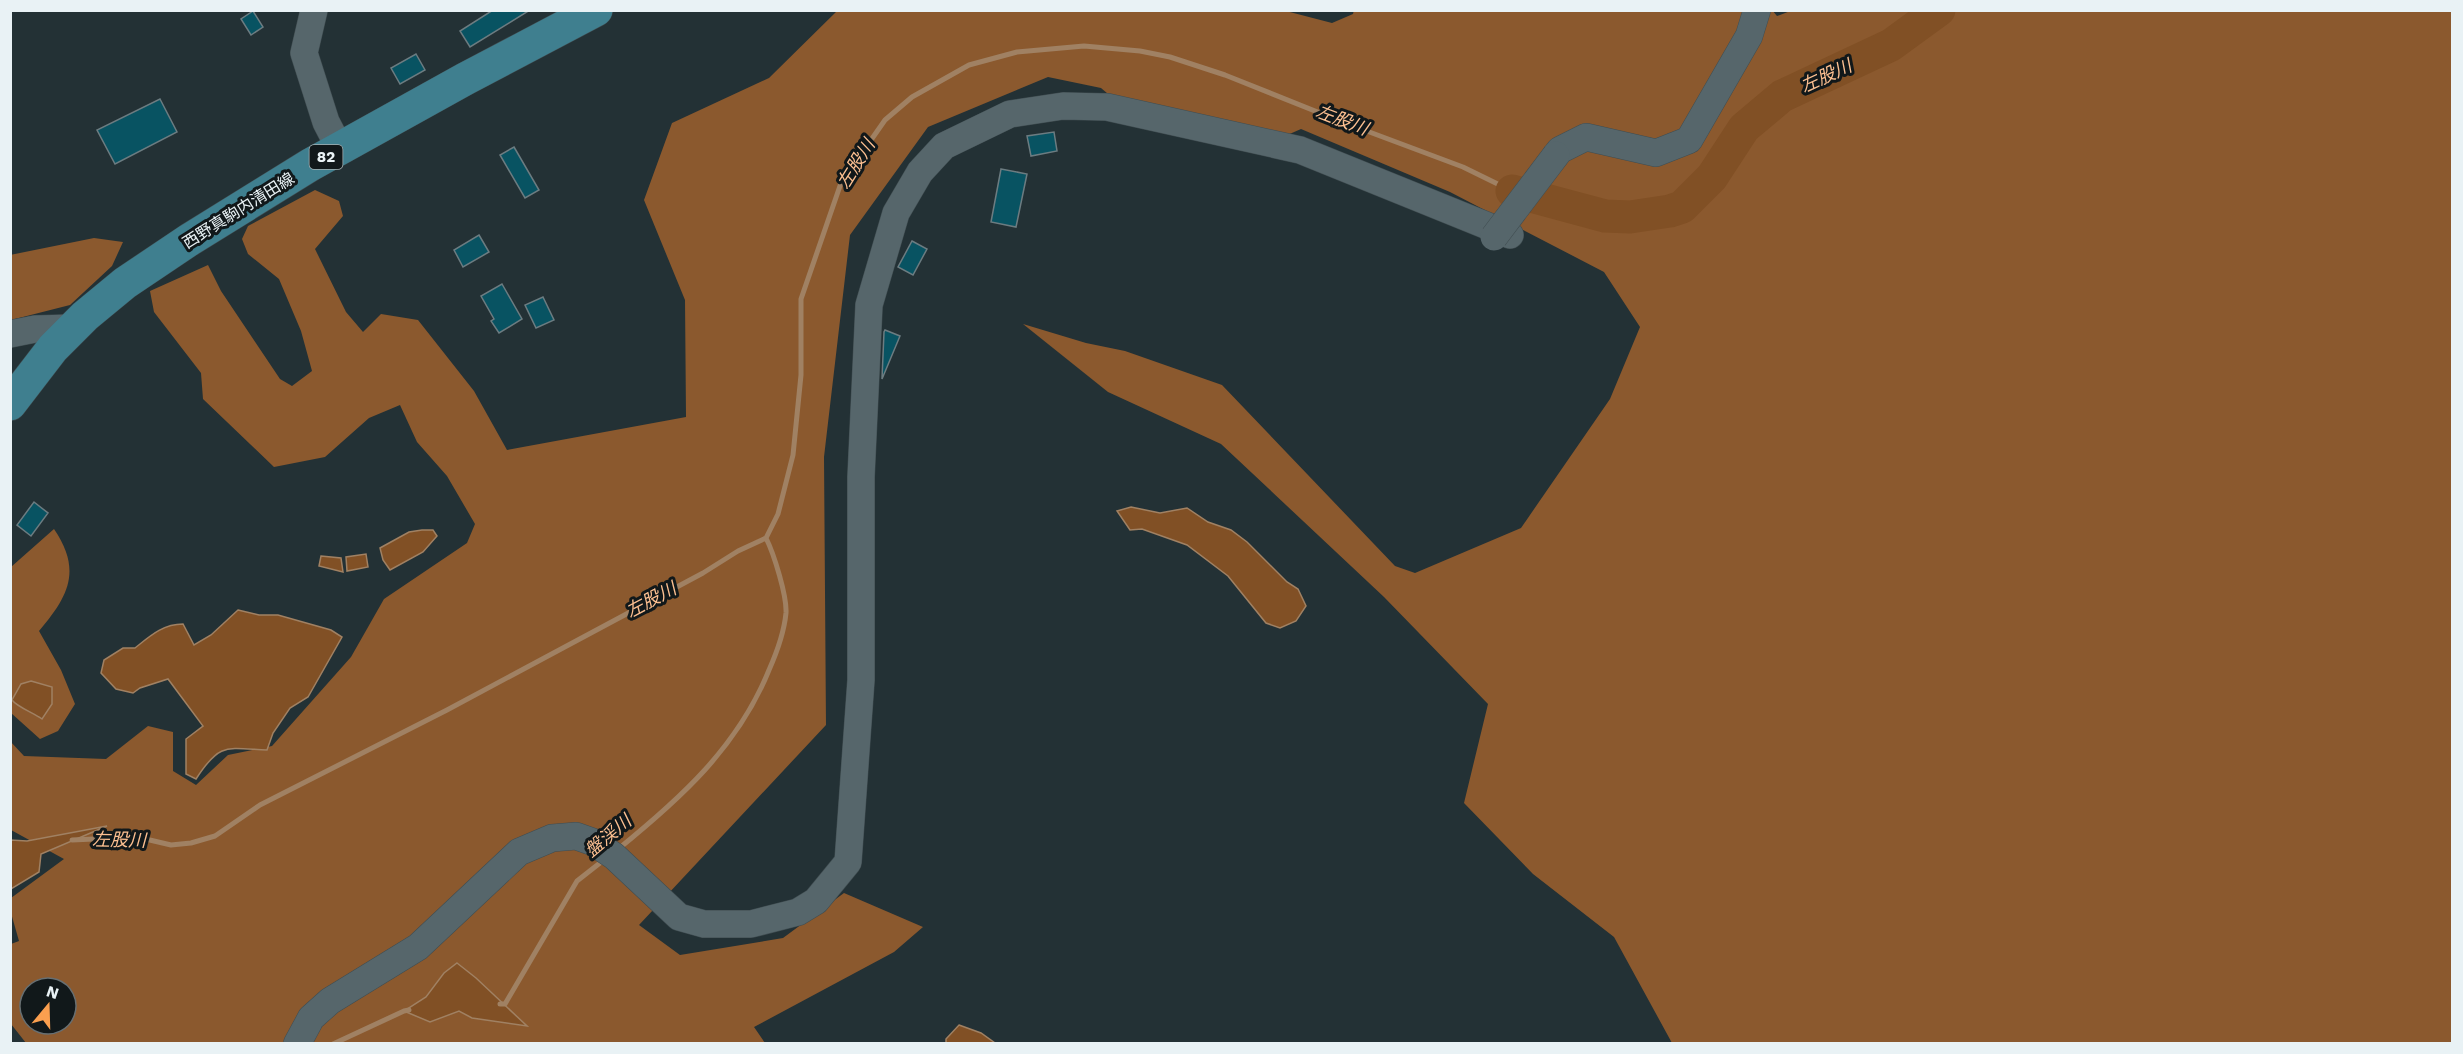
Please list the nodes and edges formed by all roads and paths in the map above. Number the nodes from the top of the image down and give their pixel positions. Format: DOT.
graph roads {
  1 [pos="314,10"];
  2 [pos="596,10"];
  3 [pos="1756,10"];
  4 [pos="340,149"];
  5 [pos="71,328"];
  6 [pos="10,334"];
  7 [pos="10,404"];
  8 [pos="297,1044"];
  1 -- 4 [label="street"];
  2 -- 4 [label="main road, 西野真駒内清田線 / 82"];
  3 -- 8 [label="street, bridge"];
  4 -- 5 [label="main road, 西野真駒内清田線 / 82"];
  5 -- 6 [label="street"];
  5 -- 7 [label="main road, 西野真駒内清田線 / 82"];
}
